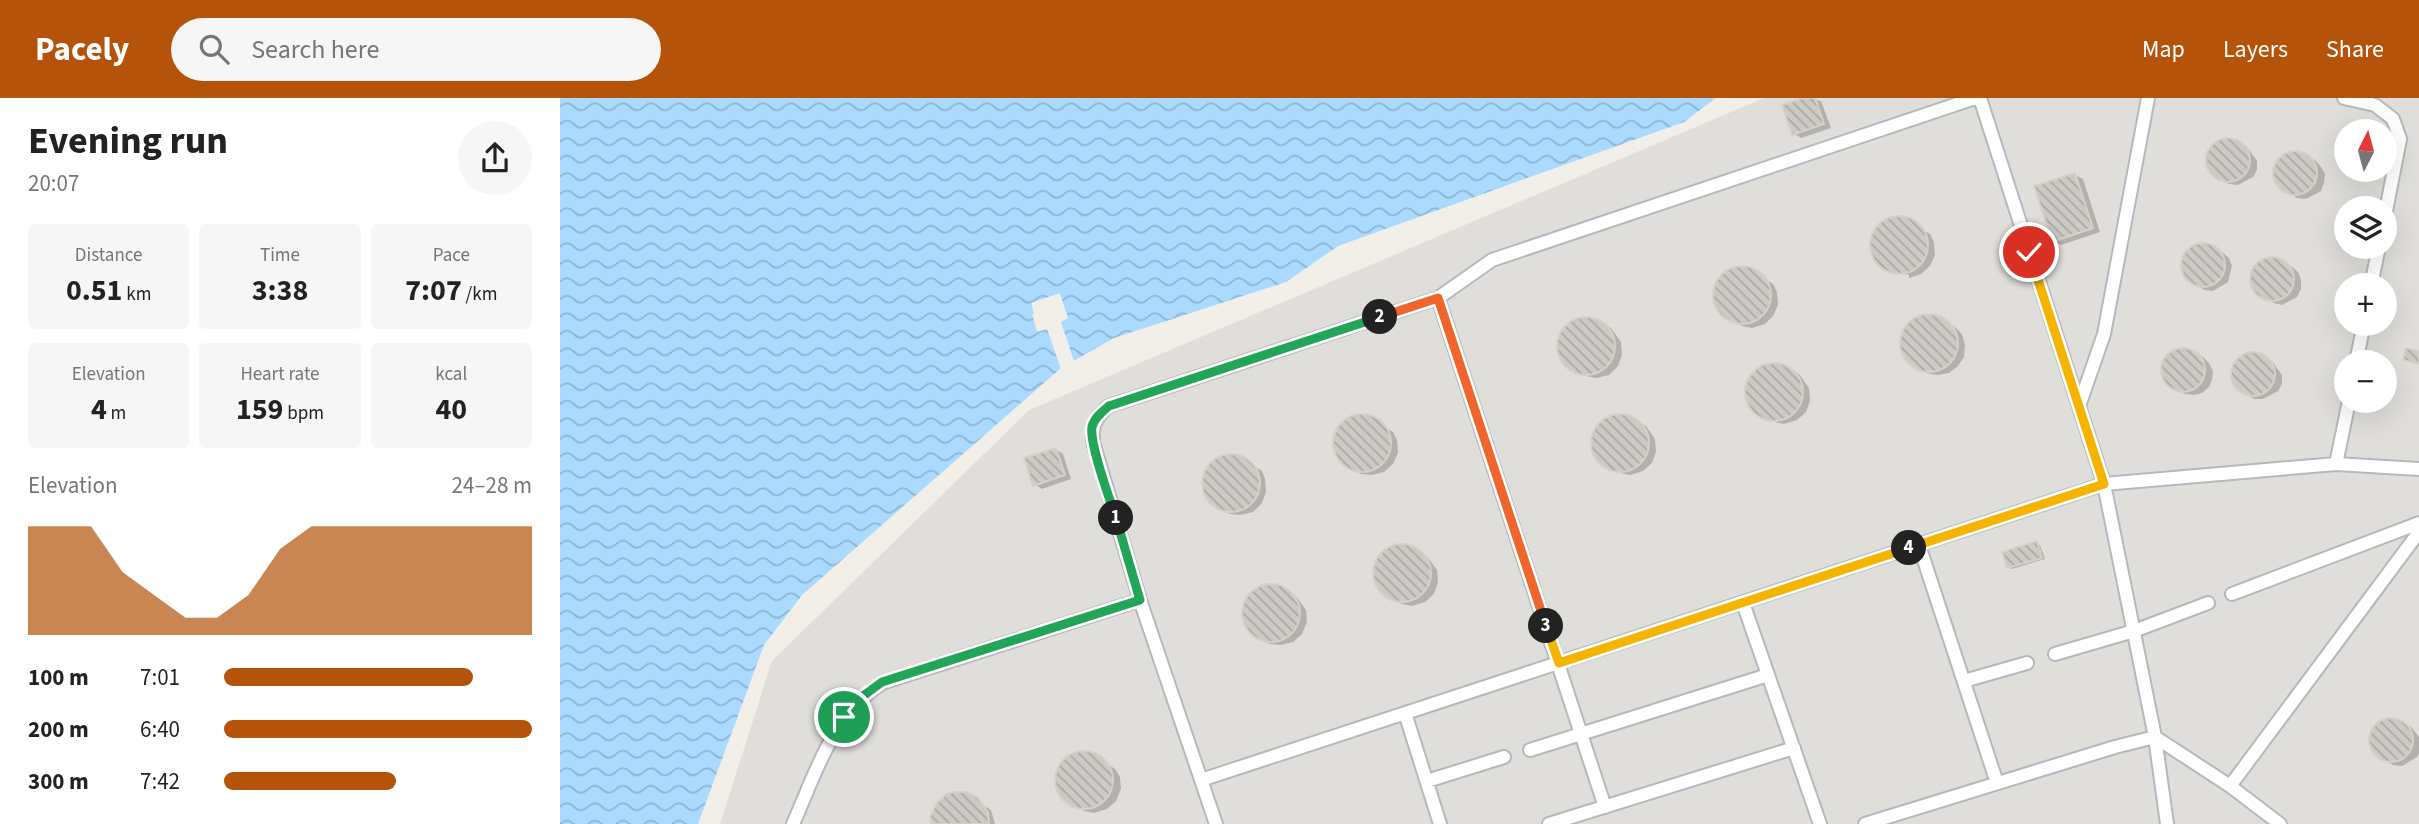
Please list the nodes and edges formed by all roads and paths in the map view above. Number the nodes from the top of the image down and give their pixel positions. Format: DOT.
graph roads {
  1 [pos="1977,98"];
  2 [pos="2148,98"];
  3 [pos="2344,98"];
  4 [pos="2389,196"];
  5 [pos="1438,298"];
  6 [pos="2079,406"];
  7 [pos="2347,413"];
  8 [pos="2336,464"];
  9 [pos="2419,469"];
  10 [pos="2104,484"];
  11 [pos="2419,523"];
  12 [pos="2419,533"];
  13 [pos="1919,545"];
  14 [pos="2232,594"];
  15 [pos="1140,600"];
  16 [pos="1743,603"];
  17 [pos="2208,603"];
  18 [pos="2134,631"];
  19 [pos="2055,654"];
  20 [pos="1559,663"];
  21 [pos="2027,663"];
  22 [pos="1768,675"];
  23 [pos="1964,681"];
  24 [pos="1405,713"];
  25 [pos="1581,734"];
  26 [pos="2155,737"];
  27 [pos="1794,748"];
  28 [pos="1530,750"];
  29 [pos="1504,757"];
  30 [pos="1201,780"];
  31 [pos="1427,781"];
  32 [pos="1997,783"];
  33 [pos="2230,786"];
  34 [pos="1605,807"];
  35 [pos="793,824"];
  36 [pos="1216,824"];
  37 [pos="1440,824"];
  38 [pos="1549,824"];
  39 [pos="1820,824"];
  40 [pos="1865,824"];
  41 [pos="2167,824"];
  42 [pos="2280,824"];
  1 -- 5 [label="lane"];
  1 -- 6 [label="lane"];
  2 -- 6 [label="lane"];
  3 -- 4 [label="lane"];
  5 -- 15 [label="lane"];
  5 -- 20 [label="lane"];
  6 -- 10 [label="lane"];
  7 -- 8 [label="lane"];
  8 -- 9 [label="lane"];
  8 -- 10 [label="lane"];
  10 -- 13 [label="lane"];
  10 -- 18 [label="lane"];
  11 -- 14 [label="lane"];
  12 -- 33 [label="lane"];
  13 -- 16 [label="lane"];
  13 -- 23 [label="lane"];
  15 -- 30 [label="lane"];
  15 -- 35 [label="lane"];
  16 -- 20 [label="lane"];
  16 -- 22 [label="lane"];
  17 -- 18 [label="lane"];
  18 -- 19 [label="lane"];
  18 -- 26 [label="lane"];
  20 -- 24 [label="lane"];
  20 -- 25 [label="lane"];
  21 -- 23 [label="lane"];
  22 -- 25 [label="lane"];
  22 -- 27 [label="lane"];
  23 -- 32 [label="lane"];
  24 -- 30 [label="lane"];
  24 -- 31 [label="lane"];
  25 -- 28 [label="lane"];
  25 -- 34 [label="lane"];
  26 -- 32 [label="lane"];
  26 -- 33 [label="lane"];
  26 -- 41 [label="lane"];
  27 -- 34 [label="lane"];
  27 -- 39 [label="lane"];
  29 -- 31 [label="lane"];
  30 -- 36 [label="lane"];
  31 -- 37 [label="lane"];
  32 -- 40 [label="lane"];
  33 -- 42 [label="lane"];
  34 -- 38 [label="lane"];
}
